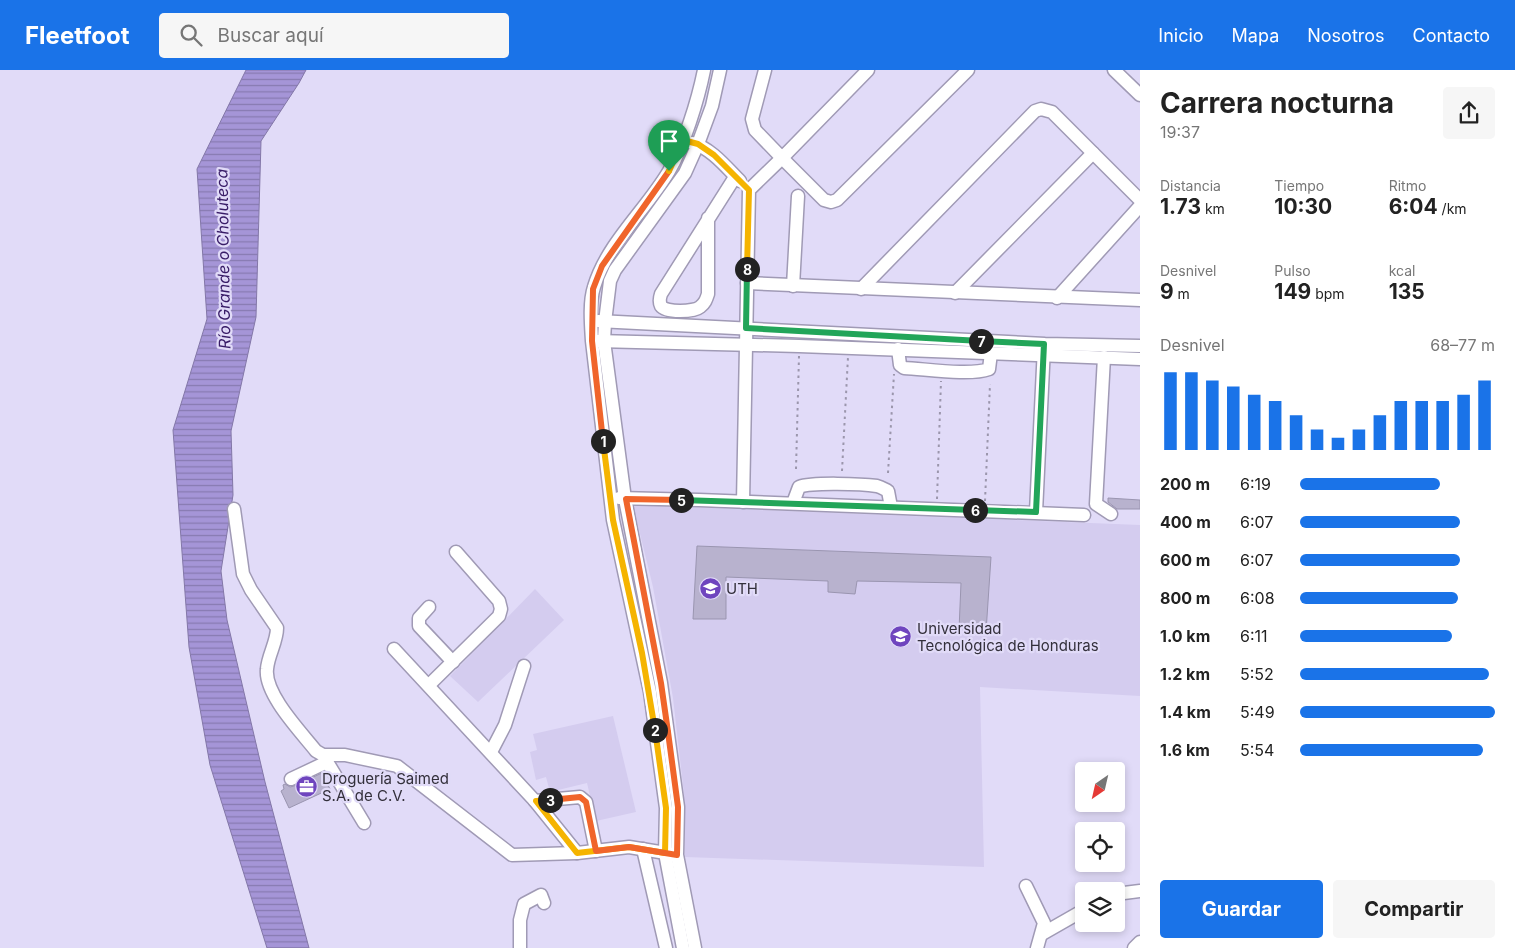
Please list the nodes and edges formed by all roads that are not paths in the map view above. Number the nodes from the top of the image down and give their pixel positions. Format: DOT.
graph roads {
  1 [pos="704,70"];
  2 [pos="720,70"];
  3 [pos="765,70"];
  4 [pos="868,70"];
  5 [pos="968,70"];
  6 [pos="1114,70"];
  7 [pos="1140,95"];
  8 [pos="683,140"];
  9 [pos="698,144"];
  10 [pos="1093,153"];
  11 [pos="782,158"];
  12 [pos="735,176"];
  13 [pos="749,190"];
  14 [pos="798,196"];
  15 [pos="1140,200"];
  16 [pos="1140,206"];
  17 [pos="708,218"];
  18 [pos="747,283"];
  19 [pos="793,286"];
  20 [pos="861,289"];
  21 [pos="955,293"];
  22 [pos="1057,298"];
  23 [pos="1140,300"];
  24 [pos="591,321"];
  25 [pos="605,322"];
  26 [pos="746,328"];
  27 [pos="598,341"];
  28 [pos="746,344"];
  29 [pos="1140,346"];
  30 [pos="898,350"];
  31 [pos="1044,350"];
  32 [pos="991,353"];
  33 [pos="1104,357"];
  34 [pos="1140,359"];
  35 [pos="610,498"];
  36 [pos="626,499"];
  37 [pos="743,502"];
  38 [pos="793,504"];
  39 [pos="891,507"];
  40 [pos="234,509"];
  41 [pos="1036,512"];
  42 [pos="1111,514"];
  43 [pos="1084,515"];
  44 [pos="456,552"];
  45 [pos="429,607"];
  46 [pos="394,649"];
  47 [pos="642,653"];
  48 [pos="453,662"];
  49 [pos="524,666"];
  50 [pos="661,683"];
  51 [pos="429,685"];
  52 [pos="491,752"];
  53 [pos="325,758"];
  54 [pos="292,779"];
  55 [pos="536,801"];
  56 [pos="364,823"];
  57 [pos="644,849"];
  58 [pos="596,851"];
  59 [pos="577,853"];
  60 [pos="671,854"];
  61 [pos="1026,886"];
  62 [pos="1140,891"];
  63 [pos="1125,893"];
  64 [pos="544,904"];
  65 [pos="1075,915"];
  66 [pos="1042,934"];
  67 [pos="1140,942"];
  68 [pos="520,948"];
  69 [pos="666,948"];
  70 [pos="683,948"];
  71 [pos="695,948"];
  72 [pos="1036,948"];
  73 [pos="1134,948"];
  1 -- 8 [label="street"];
  2 -- 9 [label="street"];
  3 -- 11 [label="street"];
  4 -- 11 [label="street"];
  5 -- 11 [label="street"];
  6 -- 7 [label="street"];
  8 -- 9 [label="street"];
  8 -- 24 [label="street"];
  9 -- 12 [label="street"];
  9 -- 25 [label="street"];
  10 -- 15 [label="street"];
  10 -- 20 [label="street"];
  10 -- 21 [label="street"];
  11 -- 13 [label="street"];
  12 -- 13 [label="street"];
  12 -- 17 [label="street"];
  13 -- 18 [label="street"];
  14 -- 19 [label="street"];
  16 -- 22 [label="street"];
  17 -- 17 [label="street"];
  18 -- 19 [label="street"];
  18 -- 26 [label="street"];
  19 -- 20 [label="street"];
  20 -- 21 [label="street"];
  21 -- 22 [label="street"];
  22 -- 23 [label="street"];
  24 -- 25 [label="street"];
  24 -- 27 [label="street"];
  25 -- 26 [label="street"];
  25 -- 27 [label="street"];
  26 -- 28 [label="street"];
  26 -- 31 [label="street"];
  27 -- 28 [label="street"];
  27 -- 35 [label="street"];
  27 -- 36 [label="street"];
  28 -- 30 [label="street"];
  28 -- 37 [label="street"];
  29 -- 31 [label="street"];
  30 -- 32 [label="street"];
  30 -- 32 [label="street"];
  31 -- 32 [label="street"];
  31 -- 33 [label="street"];
  31 -- 41 [label="street"];
  33 -- 34 [label="street"];
  33 -- 42 [label="street"];
  35 -- 36 [label="street"];
  35 -- 47 [label="street"];
  36 -- 37 [label="street"];
  36 -- 50 [label="street"];
  37 -- 38 [label="street"];
  38 -- 39 [label="street"];
  38 -- 39 [label="street"];
  39 -- 41 [label="street"];
  40 -- 53 [label="street"];
  41 -- 43 [label="street"];
  44 -- 48 [label="street"];
  45 -- 48 [label="street"];
  46 -- 51 [label="street"];
  47 -- 50 [label="street"];
  47 -- 60 [label="street"];
  48 -- 51 [label="street"];
  49 -- 52 [label="street"];
  50 -- 60 [label="street"];
  51 -- 52 [label="street"];
  52 -- 55 [label="street"];
  53 -- 54 [label="street"];
  53 -- 56 [label="street"];
  53 -- 59 [label="street"];
  55 -- 58 [label="street"];
  55 -- 59 [label="street"];
  57 -- 58 [label="street"];
  57 -- 60 [label="street"];
  57 -- 69 [label="street"];
  58 -- 59 [label="street"];
  60 -- 70 [label="street"];
  60 -- 71 [label="street"];
  61 -- 66 [label="street"];
  62 -- 63 [label="street"];
  64 -- 68 [label="street"];
  65 -- 66 [label="street"];
  66 -- 72 [label="street"];
  67 -- 73 [label="street"];
}
